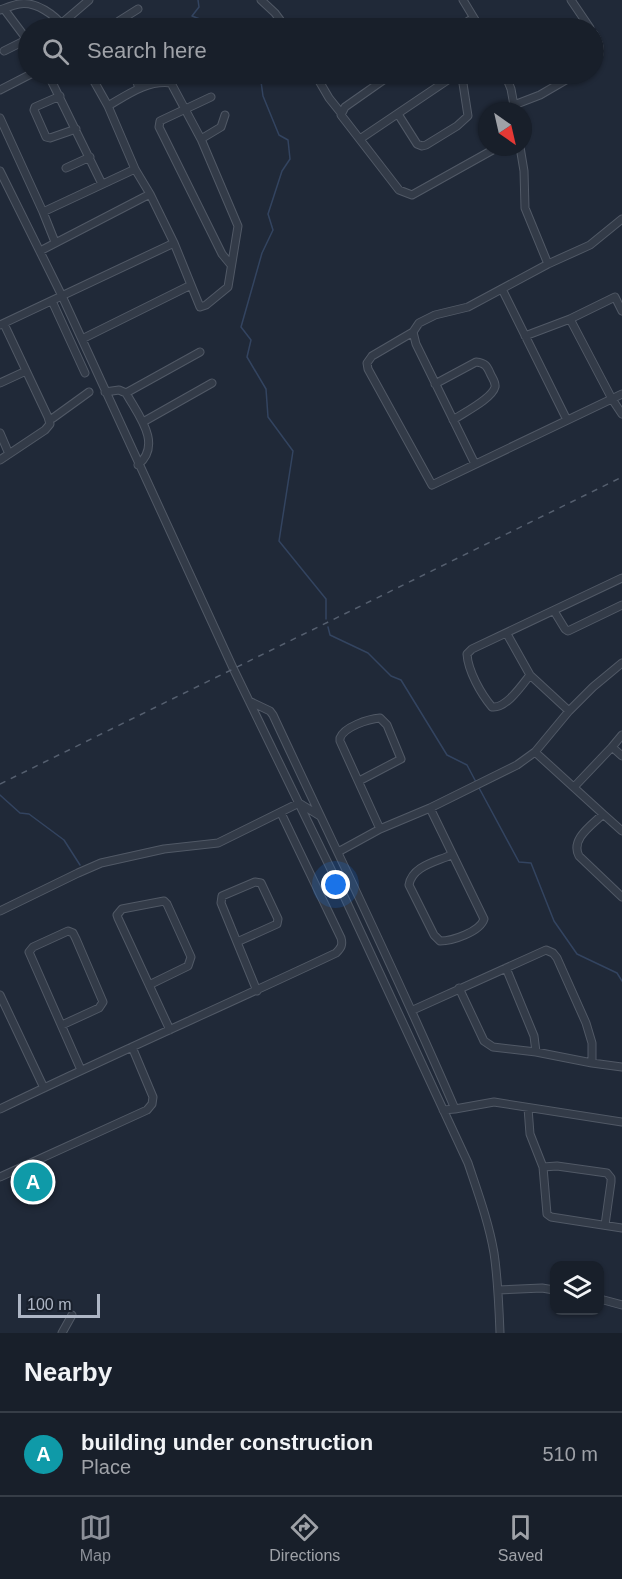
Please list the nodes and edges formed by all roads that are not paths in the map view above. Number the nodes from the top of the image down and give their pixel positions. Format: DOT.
graph roads {
  1 [pos="89,0"];
  2 [pos="261,0"];
  3 [pos="464,0"];
  4 [pos="571,0"];
  5 [pos="138,9"];
  6 [pos="2,10"];
  7 [pos="53,18"];
  8 [pos="71,18"];
  9 [pos="124,18"];
  10 [pos="279,18"];
  11 [pos="473,18"];
  12 [pos="583,18"];
  13 [pos="18,28"];
  14 [pos="18,45"];
  15 [pos="4,51"];
  16 [pos="18,81"];
  17 [pos="53,84"];
  18 [pos="96,84"];
  19 [pos="138,84"];
  20 [pos="153,84"];
  21 [pos="172,84"];
  22 [pos="321,84"];
  23 [pos="378,84"];
  24 [pos="442,84"];
  25 [pos="463,84"];
  26 [pos="508,84"];
  27 [pos="559,84"];
  28 [pos="139,88"];
  29 [pos="0,90"];
  30 [pos="60,96"];
  31 [pos="211,97"];
  32 [pos="513,102"];
  33 [pos="527,102"];
  34 [pos="108,106"];
  35 [pos="185,108"];
  36 [pos="340,113"];
  37 [pos="398,114"];
  38 [pos="225,115"];
  39 [pos="0,118"];
  40 [pos="76,129"];
  41 [pos="201,139"];
  42 [pos="360,139"];
  43 [pos="482,156"];
  44 [pos="522,156"];
  45 [pos="90,157"];
  46 [pos="66,168"];
  47 [pos="135,169"];
  48 [pos="0,171"];
  49 [pos="102,184"];
  50 [pos="150,194"];
  51 [pos="43,212"];
  52 [pos="622,219"];
  53 [pos="55,242"];
  54 [pos="174,243"];
  55 [pos="40,251"];
  56 [pos="548,264"];
  57 [pos="231,265"];
  58 [pos="191,285"];
  59 [pos="502,289"];
  60 [pos="622,293"];
  61 [pos="62,296"];
  62 [pos="615,297"];
  63 [pos="52,301"];
  64 [pos="622,311"];
  65 [pos="570,319"];
  66 [pos="2,325"];
  67 [pos="413,332"];
  68 [pos="525,336"];
  69 [pos="82,339"];
  70 [pos="403,339"];
  71 [pos="416,344"];
  72 [pos="200,352"];
  73 [pos="26,371"];
  74 [pos="85,373"];
  75 [pos="0,383"];
  76 [pos="212,383"];
  77 [pos="435,384"];
  78 [pos="89,392"];
  79 [pos="105,392"];
  80 [pos="126,393"];
  81 [pos="622,394"];
  82 [pos="612,399"];
  83 [pos="622,414"];
  84 [pos="53,418"];
  85 [pos="453,420"];
  86 [pos="567,420"];
  87 [pos="142,422"];
  88 [pos="0,433"];
  89 [pos="9,454"];
  90 [pos="0,460"];
  91 [pos="475,464"];
  92 [pos="138,465"];
  93 [pos="622,579"];
  94 [pos="622,605"];
  95 [pos="554,611"];
  96 [pos="507,634"];
  97 [pos="622,663"];
  98 [pos="531,675"];
  99 [pos="249,701"];
  100 [pos="569,711"];
  101 [pos="622,735"];
  102 [pos="612,747"];
  103 [pos="535,752"];
  104 [pos="622,756"];
  105 [pos="358,781"];
  106 [pos="575,786"];
  107 [pos="299,803"];
  108 [pos="430,808"];
  109 [pos="281,813"];
  110 [pos="603,814"];
  111 [pos="320,816"];
  112 [pos="380,829"];
  113 [pos="622,831"];
  114 [pos="338,852"];
  115 [pos="451,855"];
  116 [pos="350,879"];
  117 [pos="343,894"];
  118 [pos="622,897"];
  119 [pos="0,911"];
  120 [pos="237,942"];
  121 [pos="506,968"];
  122 [pos="149,986"];
  123 [pos="459,988"];
  124 [pos="257,990"];
  125 [pos="0,995"];
  126 [pos="411,1007"];
  127 [pos="396,1010"];
  128 [pos="62,1025"];
  129 [pos="170,1030"];
  130 [pos="132,1047"];
  131 [pos="536,1052"];
  132 [pos="592,1063"];
  133 [pos="622,1067"];
  134 [pos="81,1070"];
  135 [pos="44,1088"];
  136 [pos="528,1108"];
  137 [pos="0,1109"];
  138 [pos="455,1109"];
  139 [pos="443,1110"];
  140 [pos="622,1122"];
  141 [pos="543,1167"];
  142 [pos="0,1177"];
  143 [pos="605,1225"];
  144 [pos="622,1228"];
  145 [pos="550,1289"];
  146 [pos="498,1290"];
  147 [pos="604,1300"];
  148 [pos="622,1305"];
  149 [pos="72,1315"];
  150 [pos="62,1333"];
  151 [pos="500,1333"];
  1 -- 8 [label="street"];
  2 -- 10 [label="street"];
  3 -- 11 [label="street"];
  4 -- 12 [label="street"];
  5 -- 9 [label="street"];
  6 -- 7 [label="street"];
  6 -- 13 [label="street"];
  14 -- 15 [label="street"];
  16 -- 29 [label="street"];
  17 -- 30 [label="street"];
  18 -- 34 [label="street"];
  19 -- 28 [label="street"];
  20 -- 28 [label="street"];
  21 -- 35 [label="street"];
  22 -- 36 [label="street"];
  23 -- 36 [label="street"];
  24 -- 37 [label="street"];
  25 -- 37 [label="street"];
  26 -- 32 [label="street"];
  27 -- 33 [label="street"];
  28 -- 34 [label="street"];
  30 -- 40 [label="street"];
  30 -- 40 [label="street"];
  31 -- 35 [label="street"];
  34 -- 47 [label="street"];
  35 -- 41 [label="street"];
  35 -- 57 [label="street"];
  36 -- 42 [label="street"];
  37 -- 42 [label="street"];
  38 -- 41 [label="street"];
  39 -- 51 [label="street"];
  40 -- 45 [label="street"];
  41 -- 57 [label="street"];
  42 -- 43 [label="street"];
  44 -- 56 [label="street"];
  45 -- 46 [label="street"];
  45 -- 49 [label="street"];
  47 -- 49 [label="street"];
  47 -- 50 [label="street"];
  48 -- 55 [label="street"];
  49 -- 51 [label="street"];
  50 -- 53 [label="street"];
  50 -- 54 [label="street"];
  51 -- 53 [label="street"];
  52 -- 56 [label="street"];
  53 -- 55 [label="street"];
  54 -- 58 [label="street"];
  54 -- 61 [label="street"];
  55 -- 61 [label="street"];
  56 -- 59 [label="street"];
  57 -- 58 [label="street"];
  58 -- 69 [label="street"];
  59 -- 67 [label="street"];
  59 -- 68 [label="street"];
  60 -- 62 [label="street"];
  61 -- 63 [label="street"];
  61 -- 69 [label="street"];
  62 -- 64 [label="street"];
  62 -- 65 [label="street"];
  63 -- 66 [label="street"];
  63 -- 74 [label="street"];
  65 -- 68 [label="street"];
  65 -- 82 [label="street"];
  66 -- 73 [label="street"];
  67 -- 70 [label="street"];
  67 -- 71 [label="street"];
  68 -- 86 [label="street"];
  69 -- 79 [label="street"];
  70 -- 71 [label="street"];
  70 -- 91 [label="street"];
  71 -- 77 [label="street"];
  72 -- 80 [label="street"];
  73 -- 75 [label="street"];
  73 -- 89 [label="street"];
  76 -- 87 [label="street"];
  77 -- 85 [label="street"];
  77 -- 85 [label="street"];
  78 -- 84 [label="street"];
  79 -- 80 [label="street"];
  79 -- 92 [label="street"];
  80 -- 87 [label="street"];
  81 -- 82 [label="street"];
  82 -- 83 [label="street"];
  82 -- 86 [label="street"];
  85 -- 91 [label="street"];
  86 -- 91 [label="street"];
  87 -- 92 [label="street"];
  88 -- 89 [label="street"];
  89 -- 90 [label="street"];
  92 -- 99 [label="street"];
  93 -- 95 [label="street"];
  94 -- 95 [label="street"];
  95 -- 96 [label="street"];
  96 -- 98 [label="street"];
  96 -- 98 [label="street"];
  97 -- 100 [label="street"];
  98 -- 100 [label="street"];
  99 -- 107 [label="street"];
  99 -- 111 [label="street"];
  100 -- 103 [label="street"];
  101 -- 102 [label="street"];
  102 -- 104 [label="street"];
  102 -- 106 [label="street"];
  103 -- 106 [label="street"];
  103 -- 108 [label="street"];
  105 -- 105 [label="street"];
  105 -- 112 [label="street"];
  106 -- 110 [label="street"];
  107 -- 109 [label="street"];
  107 -- 111 [label="street"];
  107 -- 117 [label="street"];
  108 -- 112 [label="street"];
  108 -- 115 [label="street"];
  109 -- 119 [label="street"];
  109 -- 124 [label="street"];
  110 -- 113 [label="street"];
  110 -- 118 [label="street"];
  111 -- 114 [label="street"];
  112 -- 114 [label="street"];
  114 -- 116 [label="street"];
  115 -- 115 [label="street"];
  116 -- 117 [label="street"];
  116 -- 126 [label="street"];
  117 -- 127 [label="street"];
  120 -- 120 [label="street"];
  120 -- 124 [label="street"];
  121 -- 123 [label="street"];
  121 -- 131 [label="street"];
  121 -- 132 [label="street"];
  122 -- 122 [label="street"];
  122 -- 129 [label="street"];
  123 -- 126 [label="street"];
  123 -- 131 [label="street"];
  124 -- 129 [label="street"];
  125 -- 135 [label="street"];
  126 -- 127 [label="street"];
  126 -- 138 [label="street"];
  127 -- 139 [label="street"];
  128 -- 128 [label="street"];
  128 -- 134 [label="street"];
  129 -- 130 [label="street"];
  130 -- 134 [label="street"];
  130 -- 142 [label="street"];
  131 -- 132 [label="street"];
  132 -- 133 [label="street"];
  134 -- 135 [label="street"];
  135 -- 137 [label="street"];
  136 -- 138 [label="street"];
  136 -- 140 [label="street"];
  136 -- 141 [label="street"];
  138 -- 139 [label="street"];
  139 -- 146 [label="street"];
  141 -- 143 [label="street"];
  141 -- 143 [label="street"];
  143 -- 144 [label="street"];
  145 -- 146 [label="street"];
  146 -- 151 [label="street"];
  147 -- 148 [label="street"];
  149 -- 150 [label="street"];
}
